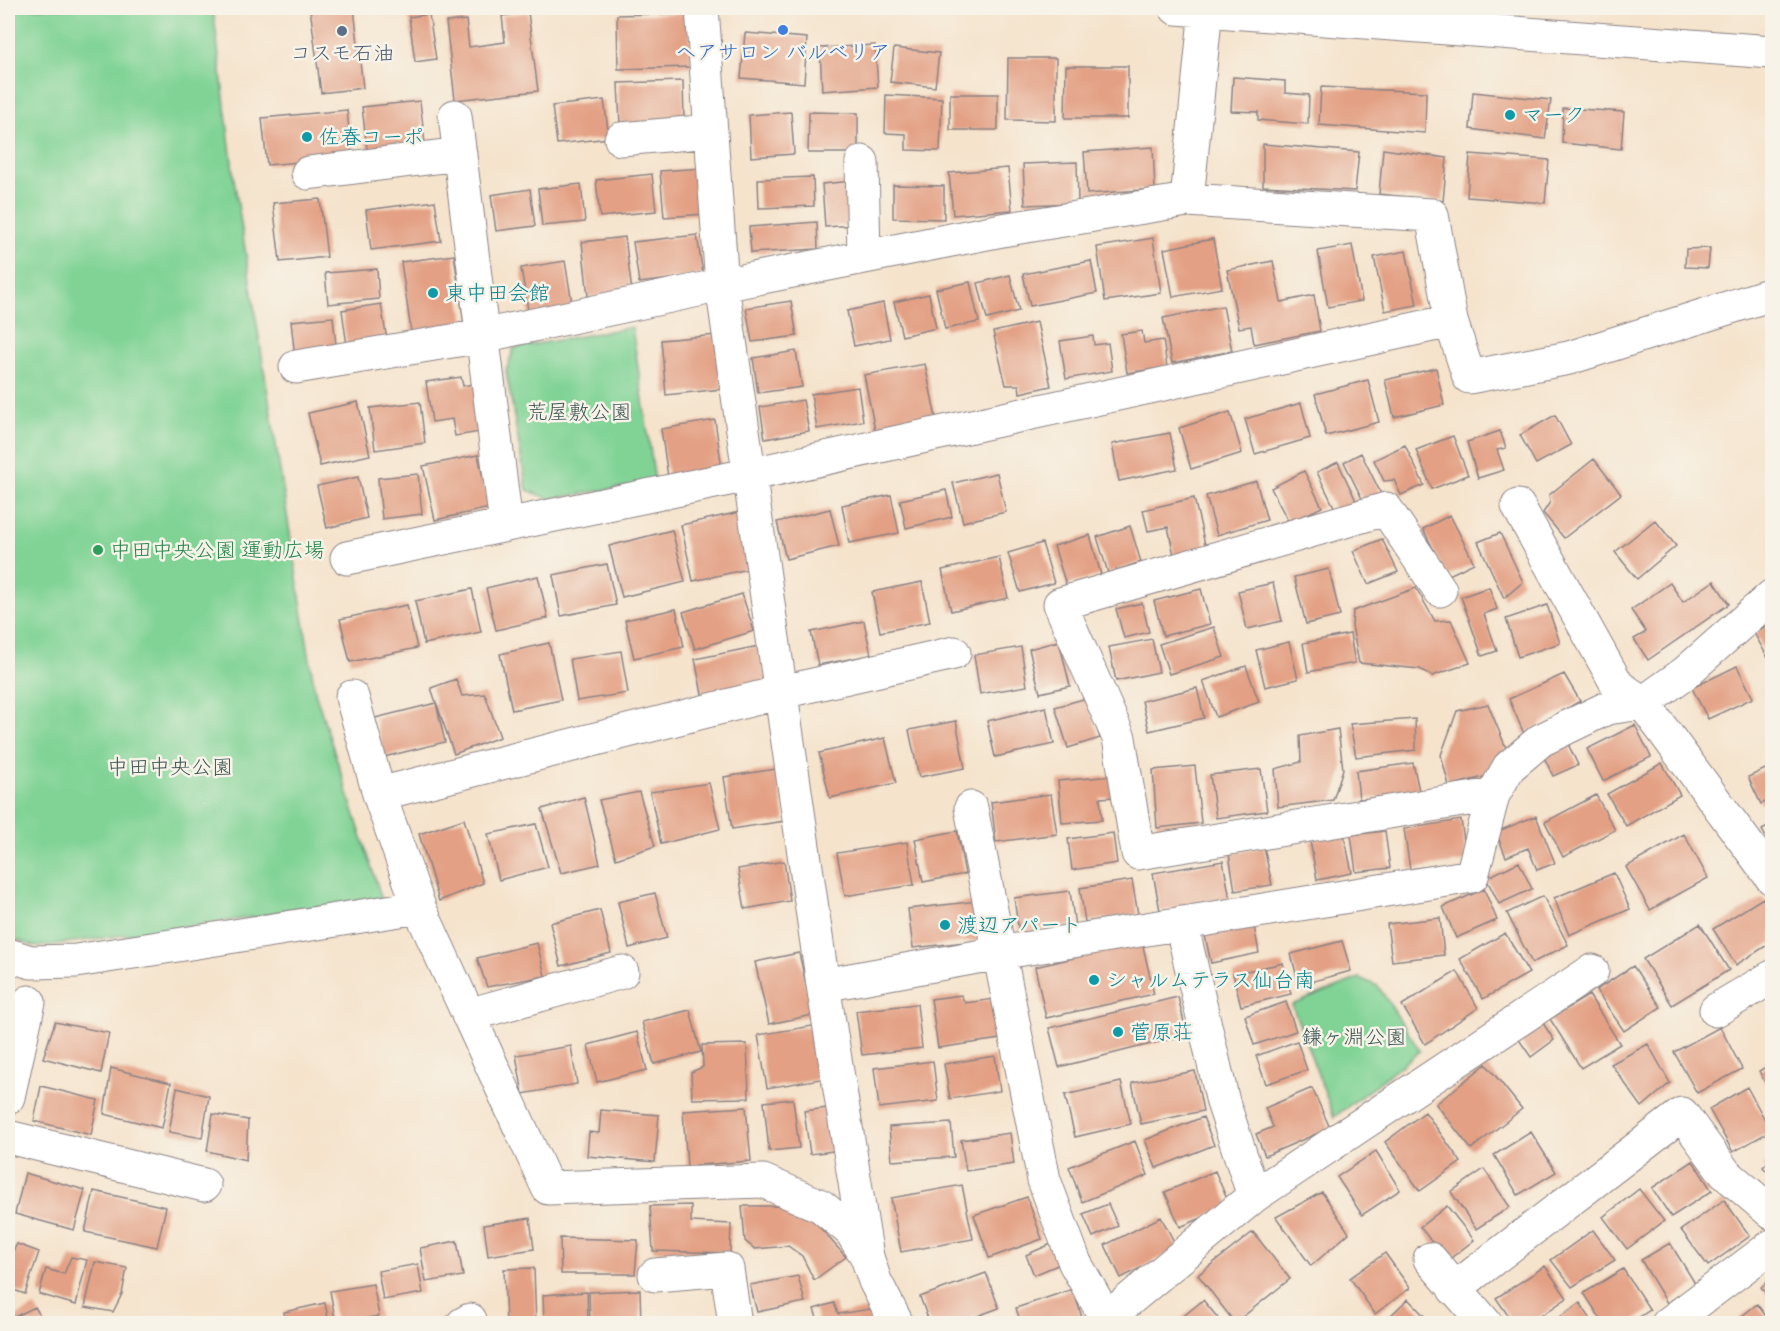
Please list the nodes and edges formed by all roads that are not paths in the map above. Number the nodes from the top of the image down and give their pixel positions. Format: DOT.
graph roads {
  1 [pos="702,8"];
  2 [pos="1196,8"];
  3 [pos="1773,52"];
  4 [pos="455,116"];
  5 [pos="711,130"];
  6 [pos="621,139"];
  7 [pos="460,154"];
  8 [pos="862,162"];
  9 [pos="308,173"];
  10 [pos="1187,200"];
  11 [pos="864,256"];
  12 [pos="722,285"];
  13 [pos="1773,294"];
  14 [pos="1451,321"];
  15 [pos="482,336"];
  16 [pos="296,367"];
  17 [pos="748,475"];
  18 [pos="1518,506"];
  19 [pos="506,525"];
  20 [pos="347,558"];
  21 [pos="1440,590"];
  22 [pos="1773,596"];
  23 [pos="954,654"];
  24 [pos="782,692"];
  25 [pos="352,698"];
  26 [pos="1643,703"];
  27 [pos="379,794"];
  28 [pos="1493,795"];
  29 [pos="971,808"];
  30 [pos="1773,878"];
  31 [pos="419,907"];
  32 [pos="1181,923"];
  33 [pos="999,952"];
  34 [pos="8,955"];
  35 [pos="1592,971"];
  36 [pos="622,972"];
  37 [pos="1773,977"];
  38 [pos="823,985"];
  39 [pos="29,1002"];
  40 [pos="1716,1010"];
  41 [pos="468,1015"];
  42 [pos="8,1097"];
  43 [pos="8,1137"];
  44 [pos="204,1185"];
  45 [pos="1254,1196"];
  46 [pos="1773,1213"];
  47 [pos="1773,1246"];
  48 [pos="867,1257"];
  49 [pos="1430,1259"];
  50 [pos="655,1275"];
  51 [pos="1454,1289"];
  52 [pos="1103,1321"];
  53 [pos="1677,1321"];
  54 [pos="463,1323"];
  55 [pos="471,1323"];
  56 [pos="735,1323"];
  57 [pos="897,1323"];
  58 [pos="1486,1323"];
  1 -- 5 [label="street"];
  2 -- 3 [label="street"];
  2 -- 10 [label="street"];
  4 -- 7 [label="street"];
  5 -- 6 [label="street"];
  5 -- 12 [label="street"];
  7 -- 9 [label="street"];
  7 -- 15 [label="street"];
  8 -- 11 [label="street"];
  10 -- 11 [label="street"];
  10 -- 14 [label="street"];
  11 -- 12 [label="street"];
  12 -- 15 [label="street"];
  12 -- 17 [label="street"];
  13 -- 14 [label="street"];
  14 -- 17 [label="street"];
  15 -- 16 [label="street"];
  15 -- 19 [label="street"];
  17 -- 19 [label="street"];
  17 -- 24 [label="street"];
  18 -- 26 [label="street"];
  19 -- 20 [label="street"];
  21 -- 28 [label="street"];
  22 -- 26 [label="street"];
  23 -- 24 [label="street"];
  24 -- 27 [label="street"];
  24 -- 38 [label="street"];
  25 -- 27 [label="street"];
  26 -- 28 [label="street"];
  26 -- 30 [label="street"];
  27 -- 31 [label="street"];
  28 -- 32 [label="street"];
  29 -- 33 [label="street"];
  31 -- 34 [label="street"];
  31 -- 41 [label="street"];
  32 -- 33 [label="street"];
  32 -- 45 [label="street"];
  33 -- 38 [label="street"];
  33 -- 52 [label="street"];
  35 -- 45 [label="street"];
  36 -- 41 [label="street"];
  37 -- 40 [label="street"];
  38 -- 48 [label="street"];
  39 -- 42 [label="street"];
  41 -- 48 [label="street"];
  43 -- 44 [label="street"];
  45 -- 52 [label="street"];
  46 -- 51 [label="street"];
  47 -- 53 [label="street"];
  48 -- 57 [label="street"];
  49 -- 51 [label="street"];
  50 -- 56 [label="street"];
  51 -- 58 [label="street"];
  54 -- 55 [label="street"];
}
